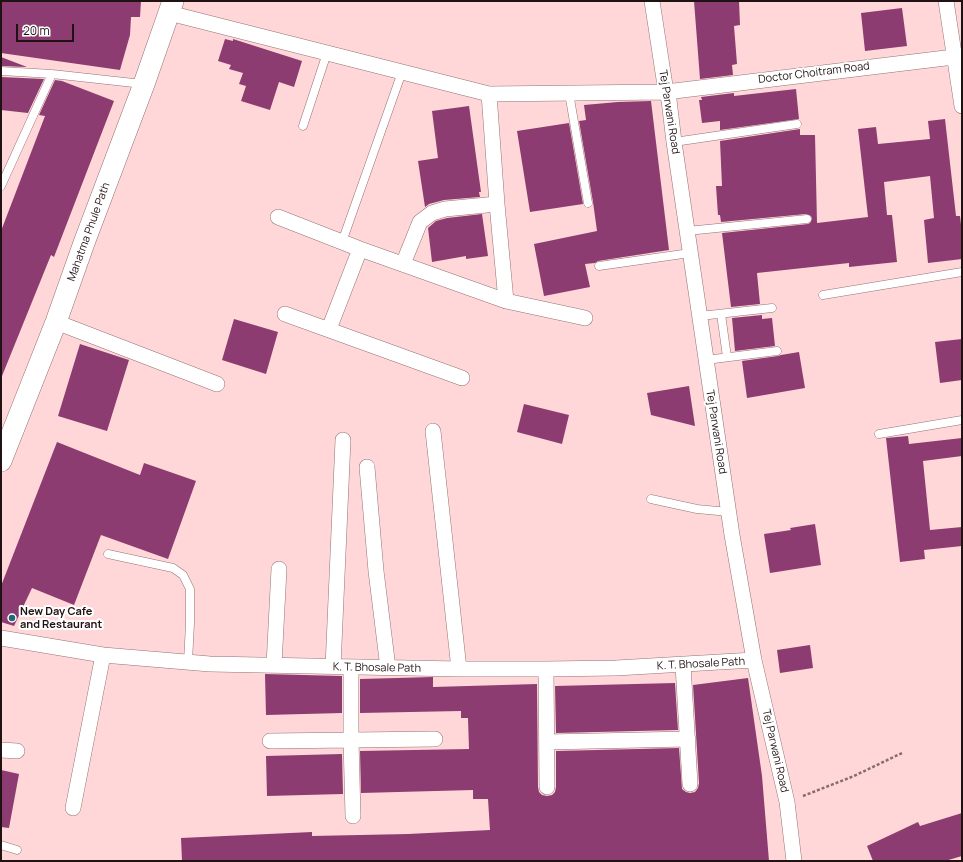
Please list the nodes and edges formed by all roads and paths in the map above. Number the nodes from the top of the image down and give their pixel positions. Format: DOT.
graph roads {
  1 [pos="652,1"];
  2 [pos="946,1"];
  3 [pos="171,7"];
  4 [pos="327,53"];
  5 [pos="958,56"];
  6 [pos="1,71"];
  7 [pos="402,72"];
  8 [pos="52,74"];
  9 [pos="144,84"];
  10 [pos="666,92"];
  11 [pos="570,93"];
  12 [pos="489,94"];
  13 [pos="962,106"];
  14 [pos="797,124"];
  15 [pos="303,126"];
  16 [pos="674,142"];
  17 [pos="5,168"];
  18 [pos="1,186"];
  19 [pos="588,203"];
  20 [pos="497,204"];
  21 [pos="278,217"];
  22 [pos="806,219"];
  23 [pos="687,231"];
  24 [pos="342,242"];
  25 [pos="360,249"];
  26 [pos="690,252"];
  27 [pos="402,264"];
  28 [pos="599,266"];
  29 [pos="962,272"];
  30 [pos="823,295"];
  31 [pos="506,301"];
  32 [pos="772,308"];
  33 [pos="285,314"];
  34 [pos="721,314"];
  35 [pos="700,316"];
  36 [pos="585,318"];
  37 [pos="56,322"];
  38 [pos="329,329"];
  39 [pos="777,351"];
  40 [pos="727,357"];
  41 [pos="706,360"];
  42 [pos="462,378"];
  43 [pos="217,384"];
  44 [pos="962,420"];
  45 [pos="433,431"];
  46 [pos="879,434"];
  47 [pos="343,440"];
  48 [pos="1,461"];
  49 [pos="367,467"];
  50 [pos="651,499"];
  51 [pos="729,512"];
  52 [pos="108,554"];
  53 [pos="279,569"];
  54 [pos="1,638"];
  55 [pos="103,655"];
  56 [pos="754,660"];
  57 [pos="188,662"];
  58 [pos="683,664"];
  59 [pos="274,665"];
  60 [pos="333,667"];
  61 [pos="351,667"];
  62 [pos="388,668"];
  63 [pos="459,669"];
  64 [pos="546,669"];
  65 [pos="434,739"];
  66 [pos="688,739"];
  67 [pos="351,740"];
  68 [pos="270,741"];
  69 [pos="547,742"];
  70 [pos="1,750"];
  71 [pos="16,751"];
  72 [pos="902,753"];
  73 [pos="690,784"];
  74 [pos="547,787"];
  75 [pos="787,802"];
  76 [pos="73,808"];
  77 [pos="353,816"];
  78 [pos="1,845"];
  79 [pos="17,850"];
  80 [pos="794,861"];
  1 -- 10 [label="street, Tej Parwani Road"];
  2 -- 5 [label="street"];
  3 -- 4 [label="street, Doctor Choitram Road"];
  3 -- 9 [label="main road, Mahatma Phule Path"];
  4 -- 7 [label="street, Doctor Choitram Road"];
  4 -- 15 [label="lane"];
  5 -- 10 [label="street, Doctor Choitram Road"];
  5 -- 13 [label="street"];
  6 -- 8 [label="lane"];
  7 -- 12 [label="street, Doctor Choitram Road"];
  7 -- 24 [label="lane"];
  8 -- 9 [label="lane"];
  8 -- 17 [label="lane"];
  9 -- 37 [label="main road, Mahatma Phule Path"];
  10 -- 11 [label="street, Doctor Choitram Road"];
  10 -- 16 [label="street, Tej Parwani Road"];
  11 -- 12 [label="street, Doctor Choitram Road"];
  11 -- 19 [label="lane"];
  12 -- 20 [label="street"];
  14 -- 16 [label="lane"];
  16 -- 23 [label="street, Tej Parwani Road"];
  17 -- 18 [label="lane"];
  20 -- 27 [label="street"];
  20 -- 31 [label="street"];
  21 -- 24 [label="street"];
  22 -- 23 [label="lane"];
  23 -- 26 [label="street, Tej Parwani Road"];
  24 -- 25 [label="street"];
  25 -- 27 [label="street"];
  25 -- 38 [label="street"];
  26 -- 28 [label="lane"];
  26 -- 35 [label="street, Tej Parwani Road"];
  27 -- 31 [label="street"];
  29 -- 30 [label="lane"];
  31 -- 36 [label="street"];
  32 -- 34 [label="lane"];
  33 -- 38 [label="street"];
  34 -- 35 [label="lane"];
  34 -- 40 [label="lane"];
  35 -- 41 [label="street, Tej Parwani Road"];
  37 -- 43 [label="street"];
  37 -- 48 [label="main road, Mahatma Phule Path"];
  38 -- 42 [label="street"];
  39 -- 40 [label="lane"];
  40 -- 41 [label="lane"];
  41 -- 51 [label="street, Tej Parwani Road"];
  44 -- 46 [label="lane"];
  45 -- 63 [label="street"];
  47 -- 60 [label="street"];
  49 -- 62 [label="street"];
  50 -- 51 [label="lane"];
  51 -- 56 [label="street, Tej Parwani Road"];
  52 -- 57 [label="lane"];
  53 -- 59 [label="street"];
  54 -- 55 [label="street, K. T. Bhosale Path"];
  55 -- 57 [label="street, K. T. Bhosale Path"];
  55 -- 76 [label="street"];
  56 -- 58 [label="street, K. T. Bhosale Path"];
  56 -- 75 [label="street, Tej Parwani Road"];
  57 -- 59 [label="street, K. T. Bhosale Path"];
  58 -- 64 [label="street, K. T. Bhosale Path"];
  58 -- 66 [label="street"];
  59 -- 60 [label="street, K. T. Bhosale Path"];
  60 -- 61 [label="street, K. T. Bhosale Path"];
  61 -- 62 [label="street, K. T. Bhosale Path"];
  61 -- 67 [label="street"];
  62 -- 63 [label="street, K. T. Bhosale Path"];
  63 -- 64 [label="street, K. T. Bhosale Path"];
  64 -- 69 [label="street"];
  65 -- 67 [label="street"];
  66 -- 69 [label="street"];
  66 -- 73 [label="street"];
  67 -- 68 [label="street"];
  67 -- 77 [label="street"];
  69 -- 74 [label="street"];
  70 -- 71 [label="street"];
  72 -- 75 [label="path"];
  75 -- 80 [label="street, Tej Parwani Road"];
  78 -- 79 [label="lane"];
}
